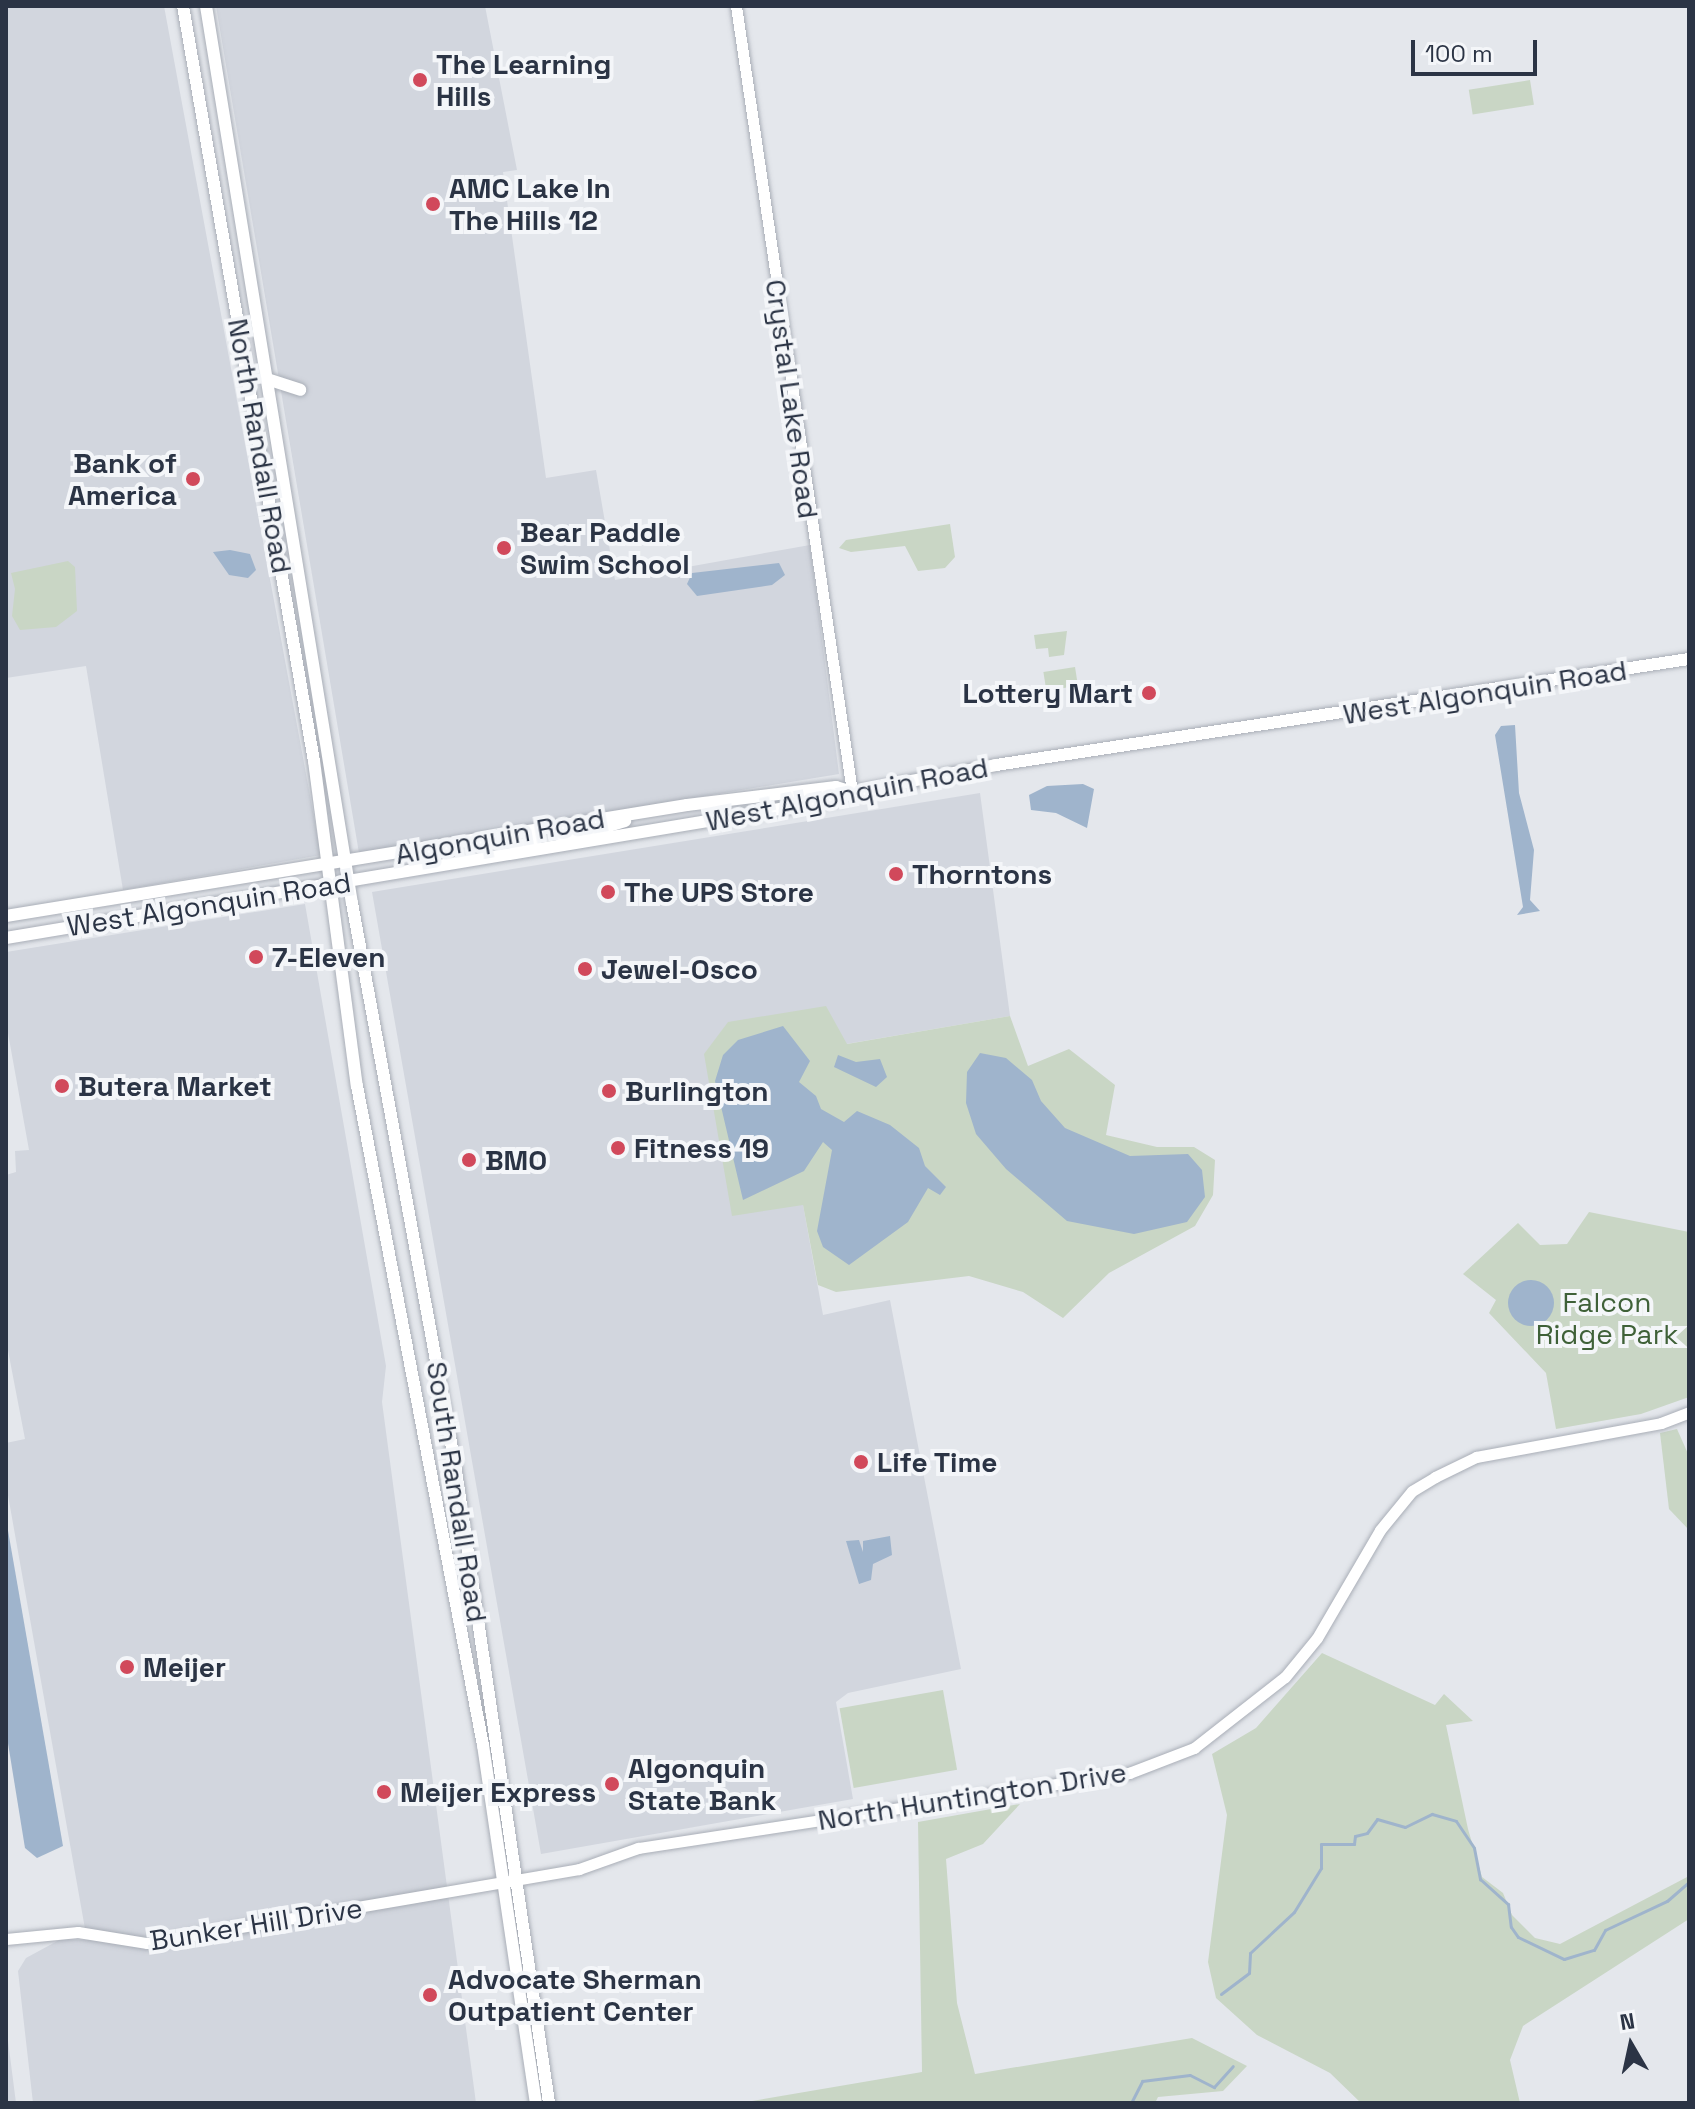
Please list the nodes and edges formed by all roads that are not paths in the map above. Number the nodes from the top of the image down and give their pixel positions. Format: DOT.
graph roads {
  1 [pos="183,6"];
  2 [pos="206,6"];
  3 [pos="736,6"];
  4 [pos="267,379"];
  5 [pos="300,390"];
  6 [pos="1689,659"];
  7 [pos="852,792"];
  8 [pos="656,809"];
  9 [pos="543,827"];
  10 [pos="545,848"];
  11 [pos="346,863"];
  12 [pos="456,864"];
  13 [pos="329,867"];
  14 [pos="349,884"];
  15 [pos="332,886"];
  16 [pos="6,916"];
  17 [pos="6,938"];
  18 [pos="1689,1412"];
  19 [pos="511,1882"];
  20 [pos="6,1939"];
  21 [pos="536,2103"];
  22 [pos="549,2103"];
  1 -- 13 [label="main road, North Randall Road"];
  2 -- 4 [label="main road, North Randall Road"];
  3 -- 7 [label="street, Crystal Lake Road"];
  4 -- 5 [label="main road"];
  4 -- 11 [label="main road, North Randall Road"];
  6 -- 7 [label="main road, West Algonquin Road"];
  7 -- 8 [label="main road, Algonquin Road"];
  7 -- 10 [label="main road, West Algonquin Road"];
  8 -- 9 [label="main road, Algonquin Road"];
  8 -- 10 [label="main road"];
  9 -- 11 [label="main road, Algonquin Road"];
  9 -- 12 [label="main road"];
  10 -- 12 [label="main road, West Algonquin Road"];
  11 -- 13 [label="main road, Algonquin Road"];
  11 -- 14 [label="main road, North Randall Road"];
  12 -- 14 [label="main road, West Algonquin Road"];
  13 -- 15 [label="main road, North Randall Road"];
  13 -- 16 [label="main road, Algonquin Road"];
  14 -- 15 [label="main road, West Algonquin Road"];
  14 -- 19 [label="main road, South Randall Road"];
  15 -- 17 [label="main road, West Algonquin Road"];
  15 -- 19 [label="main road, South Randall Road"];
  18 -- 19 [label="street, North Huntington Drive"];
  19 -- 20 [label="street, Bunker Hill Drive"];
  19 -- 21 [label="main road, South Randall Road"];
  19 -- 22 [label="main road, South Randall Road"];
}
